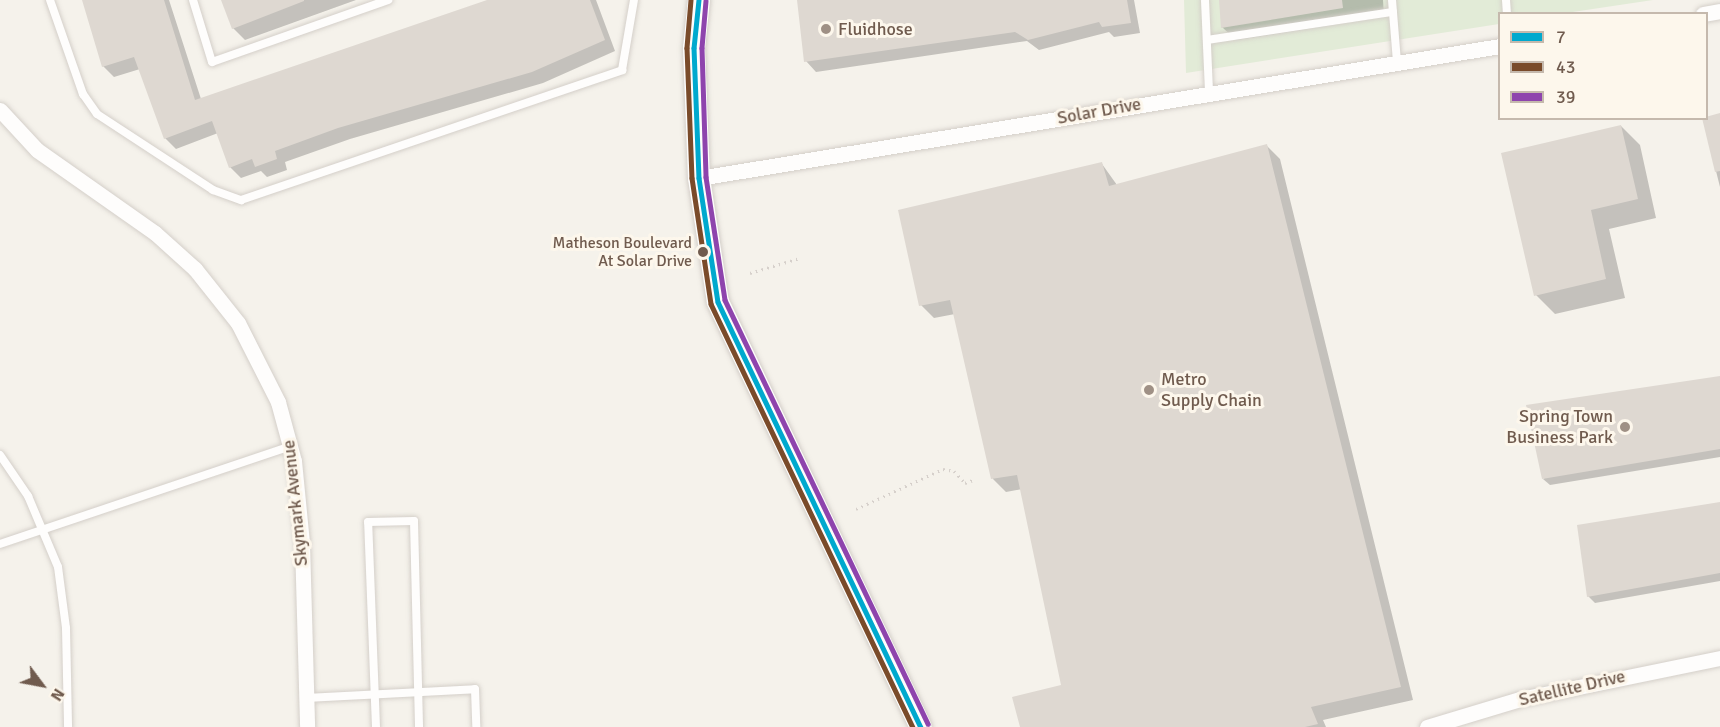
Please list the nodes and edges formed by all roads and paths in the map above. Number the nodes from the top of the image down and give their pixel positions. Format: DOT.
graph roads {
  1 [pos="50,0"];
  2 [pos="193,0"];
  3 [pos="388,0"];
  4 [pos="634,0"];
  5 [pos="699,0"];
  6 [pos="1205,0"];
  7 [pos="1392,0"];
  8 [pos="1393,12"];
  9 [pos="1207,40"];
  10 [pos="1498,46"];
  11 [pos="1397,62"];
  12 [pos="1209,93"];
  13 [pos="0,110"];
  14 [pos="699,178"];
  15 [pos="800,258"];
  16 [pos="750,273"];
  17 [pos="291,446"];
  18 [pos="0,454"];
  19 [pos="973,480"];
  20 [pos="856,509"];
  21 [pos="44,530"];
  22 [pos="0,544"];
  23 [pos="1720,658"];
  24 [pos="417,692"];
  25 [pos="376,694"];
  26 [pos="306,698"];
  27 [pos="68,727"];
  28 [pos="307,727"];
  29 [pos="376,727"];
  30 [pos="419,727"];
  31 [pos="477,727"];
  32 [pos="921,727"];
  33 [pos="1427,727"];
  1 -- 4 [label="lane"];
  2 -- 3 [label="lane"];
  5 -- 14 [label="street"];
  6 -- 9 [label="lane"];
  7 -- 8 [label="lane"];
  8 -- 9 [label="lane"];
  8 -- 11 [label="lane"];
  9 -- 12 [label="lane"];
  10 -- 11 [label="street, Solar Drive"];
  11 -- 12 [label="street, Solar Drive"];
  12 -- 14 [label="street, Solar Drive"];
  13 -- 17 [label="street, Skymark Avenue"];
  14 -- 32 [label="street"];
  15 -- 16 [label="path"];
  17 -- 21 [label="lane"];
  17 -- 26 [label="street, Skymark Avenue"];
  18 -- 21 [label="lane"];
  19 -- 20 [label="path"];
  21 -- 22 [label="lane"];
  21 -- 27 [label="lane"];
  23 -- 33 [label="street, Satellite Drive"];
  24 -- 25 [label="lane"];
  24 -- 25 [label="lane"];
  24 -- 30 [label="lane"];
  24 -- 31 [label="lane"];
  25 -- 26 [label="lane"];
  25 -- 29 [label="lane"];
  26 -- 28 [label="street, Skymark Avenue"];
}
